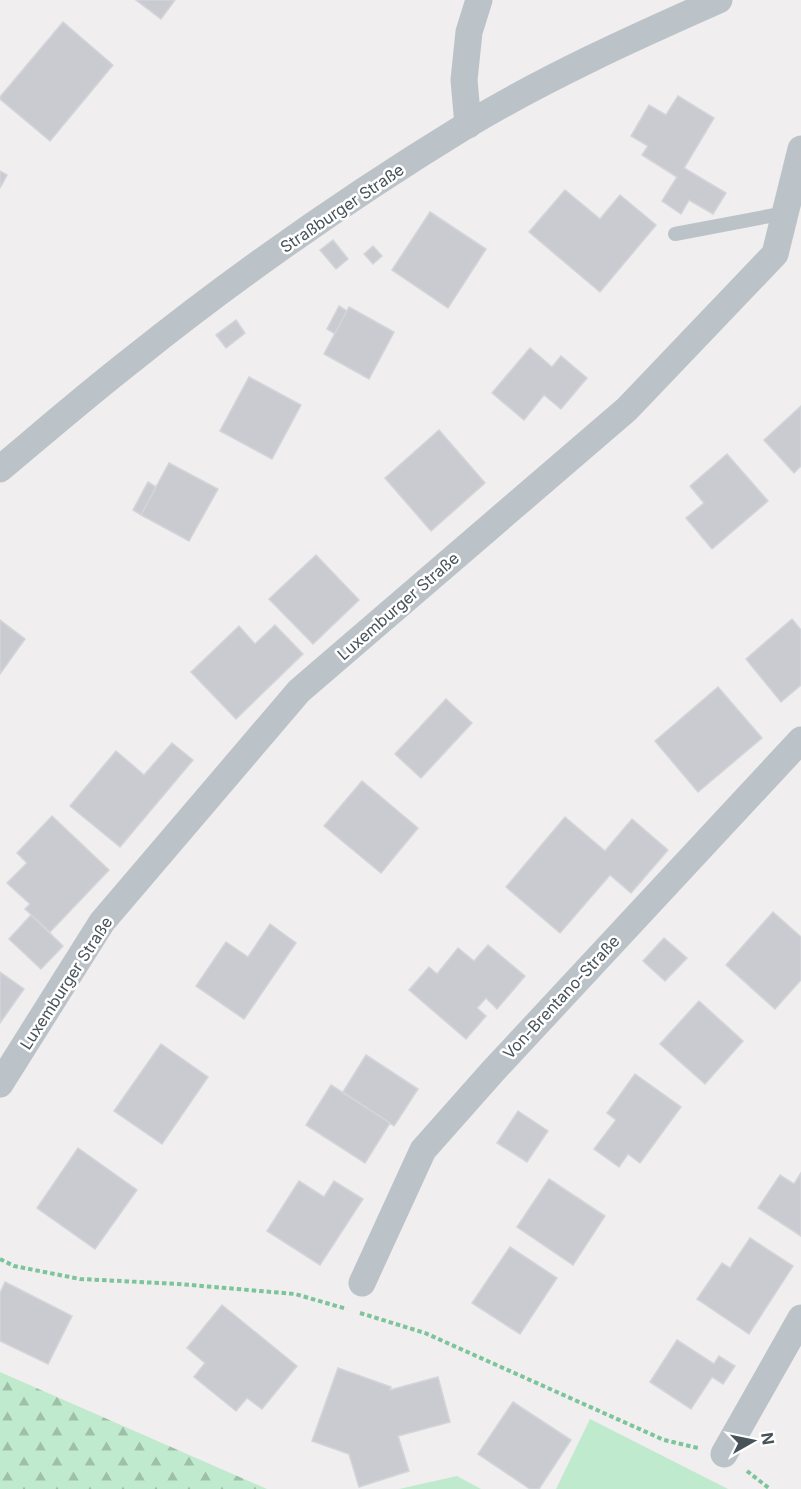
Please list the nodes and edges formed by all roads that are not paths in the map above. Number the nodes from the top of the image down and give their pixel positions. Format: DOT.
graph roads {
  1 [pos="480,0"];
  2 [pos="719,0"];
  3 [pos="468,125"];
  4 [pos="801,149"];
  5 [pos="784,213"];
  6 [pos="675,234"];
  7 [pos="0,469"];
  8 [pos="801,740"];
  9 [pos="0,1084"];
  10 [pos="363,1283"];
  11 [pos="801,1318"];
  12 [pos="724,1454"];
  1 -- 3 [label="street"];
  2 -- 3 [label="street, Straßburger Straße"];
  3 -- 7 [label="street, Straßburger Straße"];
  4 -- 5 [label="street, Luxemburger Straße"];
  5 -- 6 [label="lane"];
  5 -- 9 [label="street, Luxemburger Straße"];
  8 -- 10 [label="street, Von-Brentano-Straße"];
  11 -- 12 [label="street"];
}
